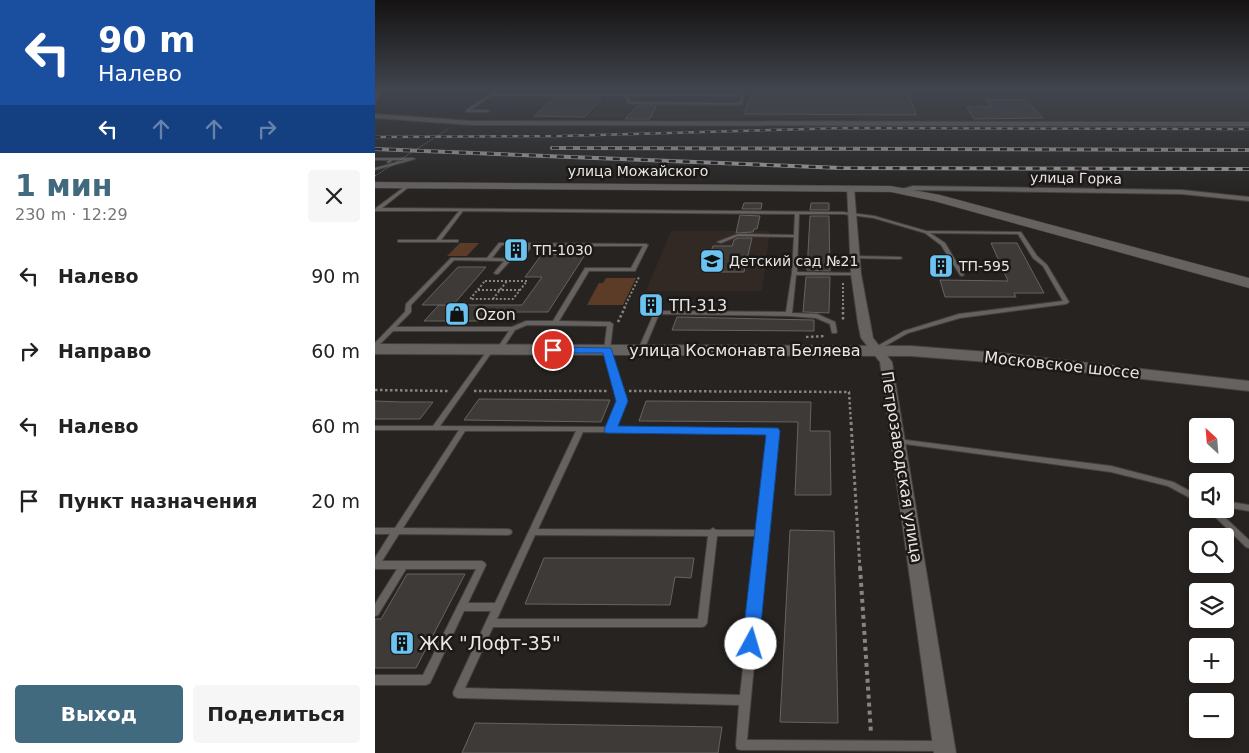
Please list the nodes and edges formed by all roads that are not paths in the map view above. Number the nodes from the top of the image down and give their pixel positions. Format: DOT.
graph roads {
  1 [pos="375,159"];
  2 [pos="392,159"];
  3 [pos="376,170"];
  4 [pos="375,185"];
  5 [pos="408,186"];
  6 [pos="850,188"];
  7 [pos="901,190"];
  8 [pos="1249,199"];
  9 [pos="376,210"];
  10 [pos="462,210"];
  11 [pos="797,212"];
  12 [pos="851,213"];
  13 [pos="926,232"];
  14 [pos="796,236"];
  15 [pos="400,241"];
  16 [pos="437,241"];
  17 [pos="456,241"];
  18 [pos="719,242"];
  19 [pos="531,244"];
  20 [pos="854,257"];
  21 [pos="900,258"];
  22 [pos="488,259"];
  23 [pos="508,260"];
  24 [pos="794,273"];
  25 [pos="496,274"];
  26 [pos="856,274"];
  27 [pos="963,275"];
  28 [pos="1249,283"];
  29 [pos="789,314"];
  30 [pos="555,323"];
  31 [pos="391,329"];
  32 [pos="513,330"];
  33 [pos="834,332"];
  34 [pos="375,347"];
  35 [pos="495,350"];
  36 [pos="607,350"];
  37 [pos="641,350"];
  38 [pos="875,350"];
  39 [pos="1249,386"];
  40 [pos="375,428"];
  41 [pos="435,428"];
  42 [pos="463,429"];
  43 [pos="580,430"];
  44 [pos="611,430"];
  45 [pos="897,441"];
  46 [pos="1189,494"];
  47 [pos="1234,506"];
  48 [pos="1249,508"];
  49 [pos="1220,518"];
  50 [pos="375,531"];
  51 [pos="397,531"];
  52 [pos="508,532"];
  53 [pos="532,532"];
  54 [pos="713,532"];
  55 [pos="762,533"];
  56 [pos="1249,545"];
  57 [pos="375,565"];
  58 [pos="404,565"];
  59 [pos="462,607"];
  60 [pos="498,607"];
  61 [pos="375,612"];
  62 [pos="491,623"];
  63 [pos="375,680"];
  64 [pos="745,700"];
  65 [pos="741,749"];
  66 [pos="945,750"];
  1 -- 2 [label="lane"];
  2 -- 3 [label="lane"];
  2 -- 3 [label="lane"];
  4 -- 5 [label="main road, улица Можайского"];
  5 -- 6 [label="main road, улица Можайского"];
  5 -- 9 [label="lane"];
  6 -- 7 [label="main road, улица Можайского"];
  6 -- 12 [label="street, Петрозаводская улица"];
  7 -- 8 [label="street, улица Горка"];
  7 -- 28 [label="main road"];
  9 -- 10 [label="lane"];
  10 -- 11 [label="lane"];
  10 -- 16 [label="lane"];
  11 -- 12 [label="lane"];
  11 -- 14 [label="lane"];
  12 -- 13 [label="lane"];
  12 -- 20 [label="street, Петрозаводская улица"];
  13 -- 27 [label="lane"];
  13 -- 38 [label="lane"];
  14 -- 18 [label="lane"];
  14 -- 24 [label="lane"];
  15 -- 16 [label="lane"];
  16 -- 17 [label="lane"];
  19 -- 22 [label="lane"];
  19 -- 23 [label="lane"];
  19 -- 30 [label="lane"];
  20 -- 21 [label="lane"];
  20 -- 26 [label="street, Петрозаводская улица"];
  22 -- 23 [label="lane"];
  22 -- 31 [label="lane"];
  23 -- 25 [label="lane"];
  24 -- 26 [label="lane"];
  24 -- 29 [label="lane"];
  26 -- 38 [label="street, Петрозаводская улица"];
  29 -- 33 [label="lane"];
  29 -- 37 [label="lane"];
  30 -- 32 [label="lane"];
  30 -- 36 [label="lane"];
  31 -- 32 [label="lane"];
  31 -- 34 [label="lane"];
  32 -- 35 [label="lane"];
  34 -- 35 [label="street, улица Космонавта Беляева"];
  35 -- 36 [label="street, улица Космонавта Беляева"];
  35 -- 41 [label="lane"];
  36 -- 37 [label="street, улица Космонавта Беляева"];
  36 -- 44 [label="lane"];
  37 -- 38 [label="street, улица Космонавта Беляева"];
  38 -- 39 [label="street, Московское шоссе"];
  38 -- 45 [label="street, Петрозаводская улица"];
  40 -- 41 [label="lane"];
  41 -- 42 [label="lane"];
  42 -- 43 [label="lane"];
  42 -- 51 [label="lane"];
  43 -- 44 [label="lane"];
  43 -- 53 [label="lane"];
  44 -- 55 [label="lane"];
  45 -- 46 [label="lane"];
  45 -- 66 [label="street, Петрозаводская улица"];
  47 -- 48 [label="lane"];
  49 -- 56 [label="lane"];
  50 -- 51 [label="lane"];
  51 -- 52 [label="lane"];
  51 -- 57 [label="lane"];
  53 -- 54 [label="lane"];
  53 -- 60 [label="lane"];
  54 -- 55 [label="lane"];
  54 -- 62 [label="lane"];
  55 -- 64 [label="lane"];
  57 -- 58 [label="lane"];
  58 -- 59 [label="lane"];
  58 -- 61 [label="lane"];
  59 -- 60 [label="lane"];
  59 -- 63 [label="lane"];
  60 -- 62 [label="lane"];
  62 -- 64 [label="lane"];
  64 -- 65 [label="lane"];
  65 -- 66 [label="lane"];
}
